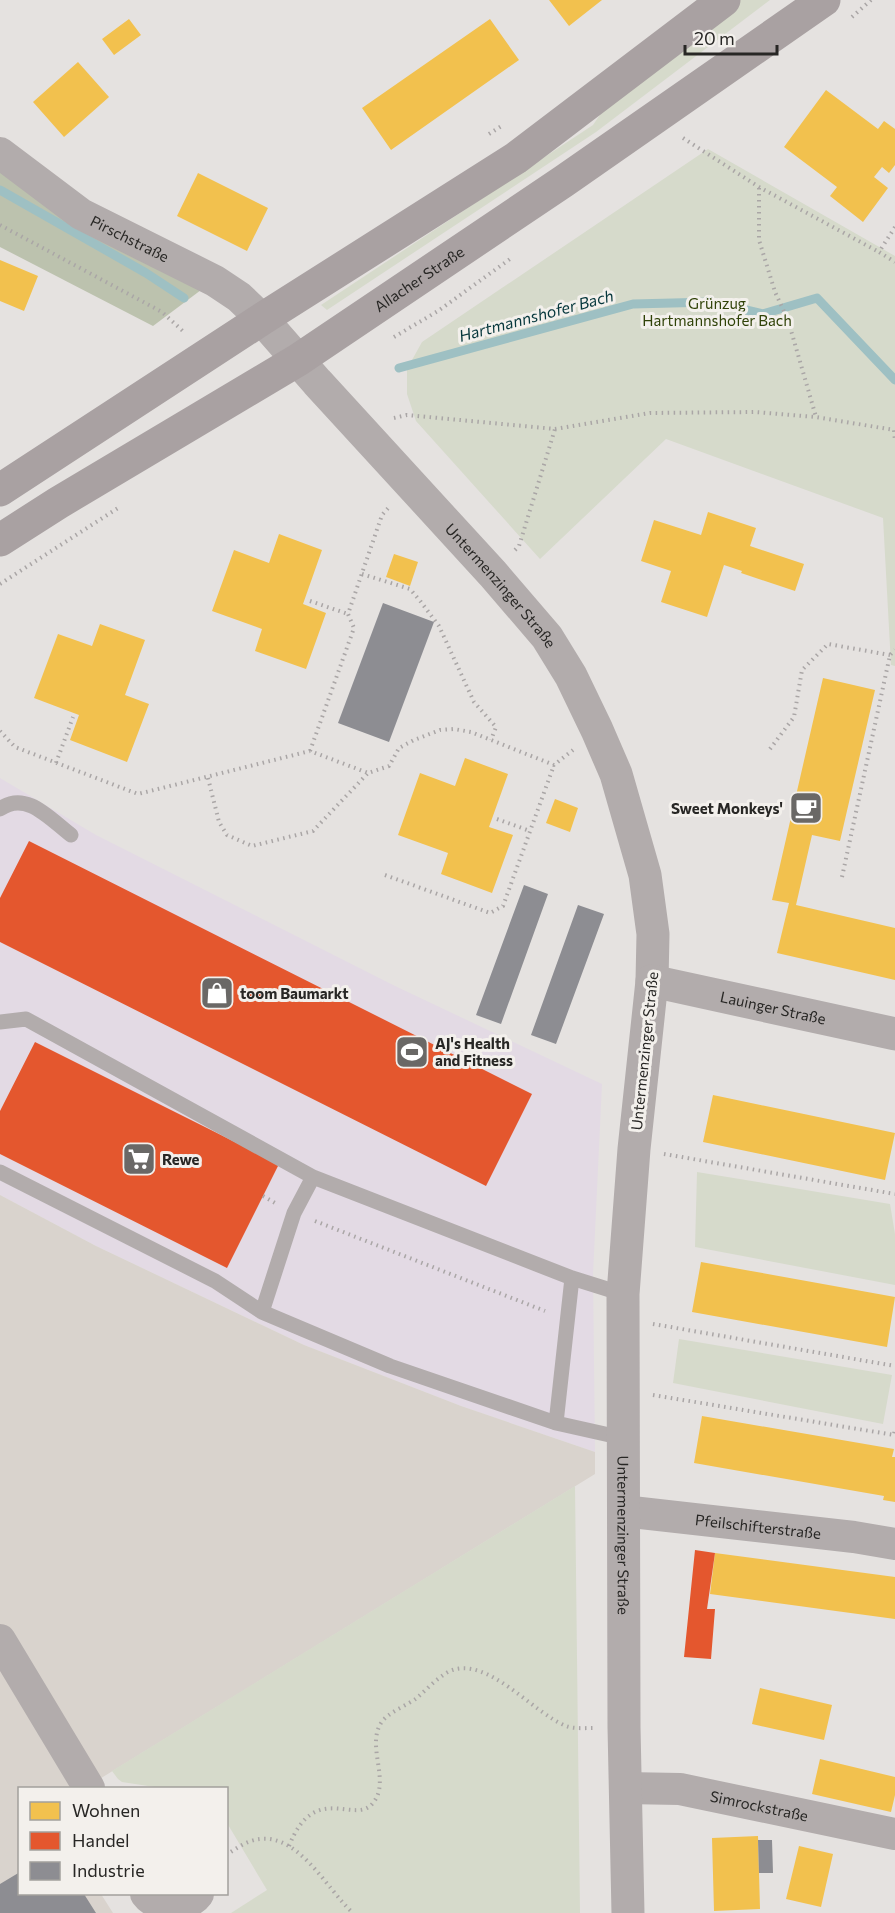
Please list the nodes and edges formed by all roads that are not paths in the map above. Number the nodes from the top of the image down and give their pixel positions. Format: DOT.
graph roads {
  1 [pos="724,0"];
  2 [pos="824,0"];
  3 [pos="0,153"];
  4 [pos="262,319"];
  5 [pos="298,360"];
  6 [pos="0,490"];
  7 [pos="0,540"];
  8 [pos="0,809"];
  9 [pos="71,835"];
  10 [pos="652,981"];
  11 [pos="0,1022"];
  12 [pos="895,1034"];
  13 [pos="0,1172"];
  14 [pos="313,1177"];
  15 [pos="572,1278"];
  16 [pos="624,1306"];
  17 [pos="262,1312"];
  18 [pos="556,1423"];
  19 [pos="622,1438"];
  20 [pos="623,1511"];
  21 [pos="895,1544"];
  22 [pos="0,1640"];
  23 [pos="88,1787"];
  24 [pos="625,1788"];
  25 [pos="895,1834"];
  26 [pos="147,1895"];
  27 [pos="196,1895"];
  28 [pos="628,1913"];
  1 -- 4 [label="main road"];
  2 -- 5 [label="main road, Allacher Straße"];
  3 -- 4 [label="street, Pirschstraße"];
  4 -- 5 [label="street, Untermenzinger Straße"];
  4 -- 6 [label="main road"];
  5 -- 7 [label="main road, Allacher Straße"];
  5 -- 10 [label="street, Untermenzinger Straße"];
  8 -- 9 [label="lane"];
  10 -- 12 [label="street, Lauinger Straße"];
  10 -- 16 [label="street, Untermenzinger Straße"];
  11 -- 14 [label="lane"];
  13 -- 17 [label="lane"];
  14 -- 15 [label="lane"];
  14 -- 17 [label="lane"];
  15 -- 16 [label="lane"];
  15 -- 18 [label="lane"];
  16 -- 19 [label="street, Untermenzinger Straße"];
  17 -- 18 [label="lane"];
  18 -- 19 [label="lane"];
  19 -- 20 [label="street, Untermenzinger Straße"];
  20 -- 21 [label="street, Pfeilschifterstraße"];
  20 -- 24 [label="street, Untermenzinger Straße"];
  22 -- 23 [label="street"];
  24 -- 25 [label="street, Simrockstraße"];
  24 -- 28 [label="street, Untermenzinger Straße"];
  26 -- 27 [label="street"];
}
